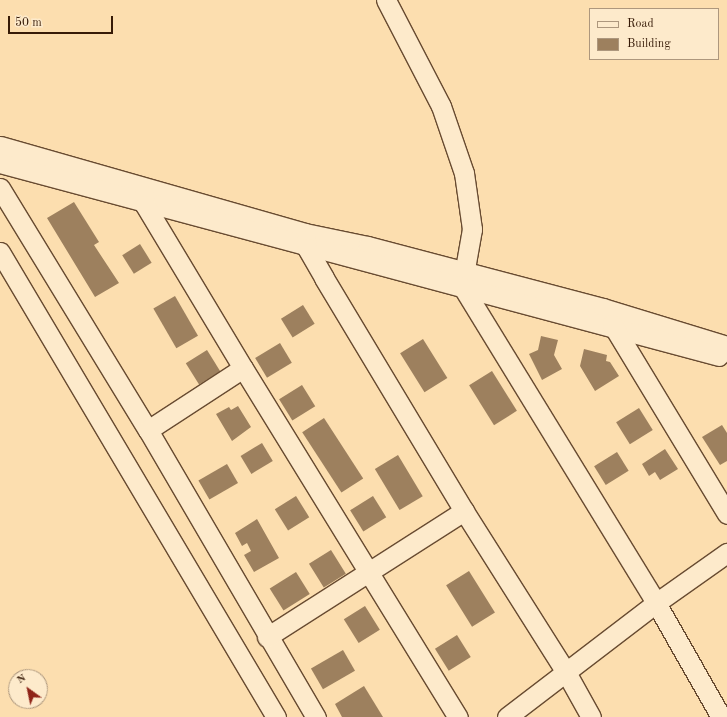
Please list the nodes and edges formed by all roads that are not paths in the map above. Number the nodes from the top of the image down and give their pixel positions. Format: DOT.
graph roads {
  1 [pos="386,0"];
  2 [pos="0,146"];
  3 [pos="0,163"];
  4 [pos="0,188"];
  5 [pos="144,195"];
  6 [pos="306,240"];
  7 [pos="0,252"];
  8 [pos="464,278"];
  9 [pos="603,308"];
  10 [pos="615,329"];
  11 [pos="727,346"];
  12 [pos="727,358"];
  13 [pos="243,368"];
  14 [pos="148,430"];
  15 [pos="464,511"];
  16 [pos="727,514"];
  17 [pos="727,553"];
  18 [pos="368,574"];
  19 [pos="656,603"];
  20 [pos="267,637"];
  21 [pos="567,674"];
  22 [pos="276,717"];
  23 [pos="316,717"];
  24 [pos="458,717"];
  25 [pos="507,717"];
  26 [pos="591,717"];
  27 [pos="721,717"];
  1 -- 8 [label="street"];
  2 -- 5 [label="street"];
  3 -- 5 [label="street"];
  4 -- 14 [label="street"];
  5 -- 6 [label="street"];
  5 -- 13 [label="street"];
  6 -- 8 [label="street"];
  6 -- 15 [label="street"];
  7 -- 22 [label="street"];
  8 -- 9 [label="street"];
  8 -- 10 [label="street"];
  8 -- 19 [label="street"];
  9 -- 10 [label="street"];
  9 -- 11 [label="street"];
  10 -- 12 [label="street"];
  10 -- 16 [label="street"];
  13 -- 14 [label="street"];
  13 -- 18 [label="street"];
  14 -- 20 [label="street"];
  15 -- 18 [label="street"];
  15 -- 21 [label="street"];
  17 -- 19 [label="street"];
  18 -- 20 [label="street"];
  18 -- 24 [label="street"];
  19 -- 21 [label="street"];
  19 -- 27 [label="street"];
  20 -- 23 [label="street"];
  21 -- 25 [label="street"];
  21 -- 26 [label="street"];
}
